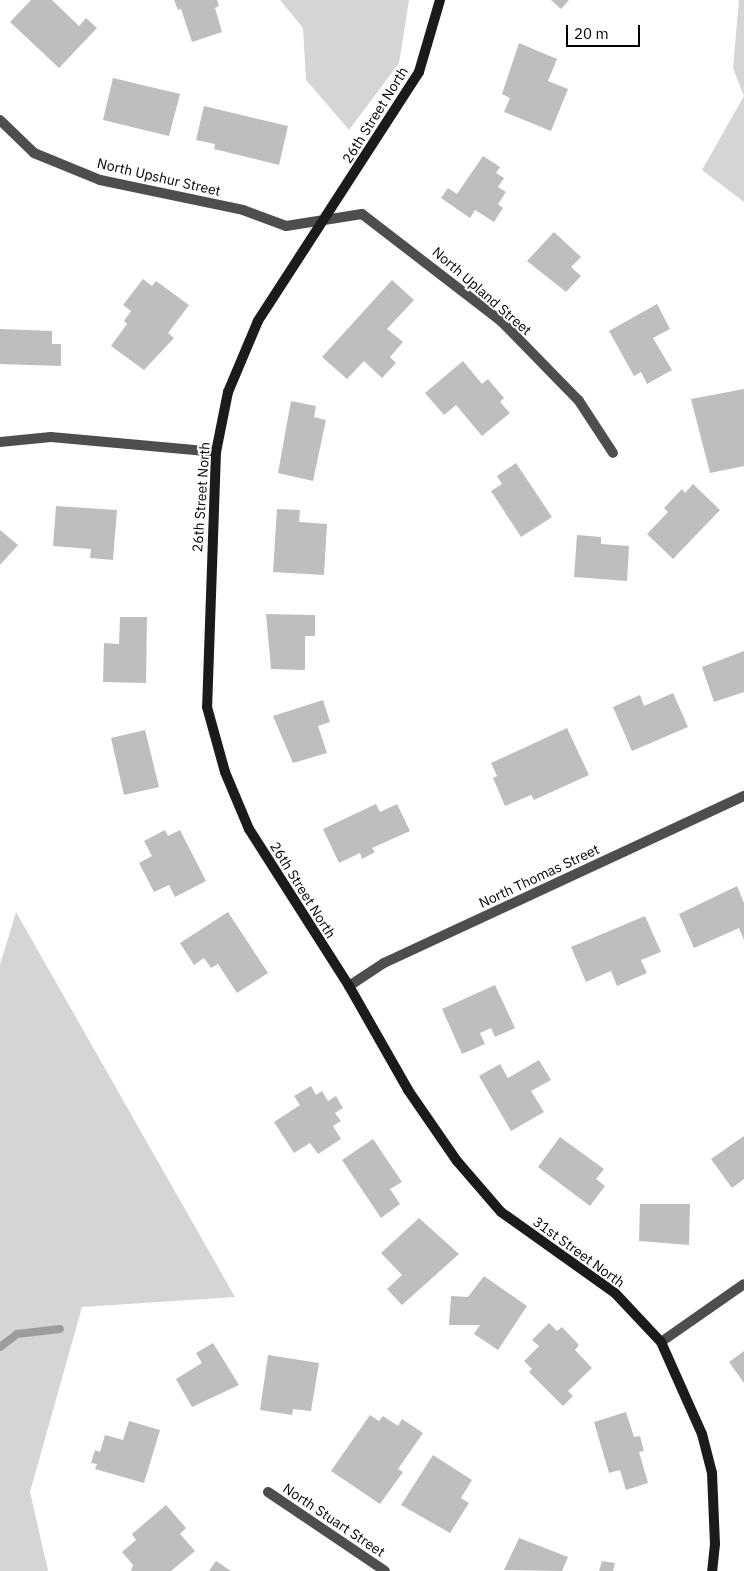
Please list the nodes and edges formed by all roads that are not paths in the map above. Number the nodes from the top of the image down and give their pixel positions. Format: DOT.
graph roads {
  1 [pos="440,0"];
  2 [pos="0,120"];
  3 [pos="325,218"];
  4 [pos="0,442"];
  5 [pos="216,452"];
  6 [pos="613,453"];
  7 [pos="744,796"];
  8 [pos="348,986"];
  9 [pos="744,1284"];
  10 [pos="662,1342"];
  11 [pos="268,1492"];
  12 [pos="385,1571"];
  13 [pos="712,1571"];
  1 -- 3 [label="street, 26th Street North"];
  2 -- 3 [label="street, North Upshur Street"];
  3 -- 5 [label="street, 26th Street North"];
  3 -- 6 [label="street, North Upland Street"];
  4 -- 5 [label="street"];
  5 -- 8 [label="street, 26th Street North"];
  7 -- 8 [label="street, North Thomas Street"];
  8 -- 10 [label="street, 31st Street North"];
  9 -- 10 [label="street"];
  10 -- 13 [label="street, 31st Street North"];
  11 -- 12 [label="street, North Stuart Street"];
}
